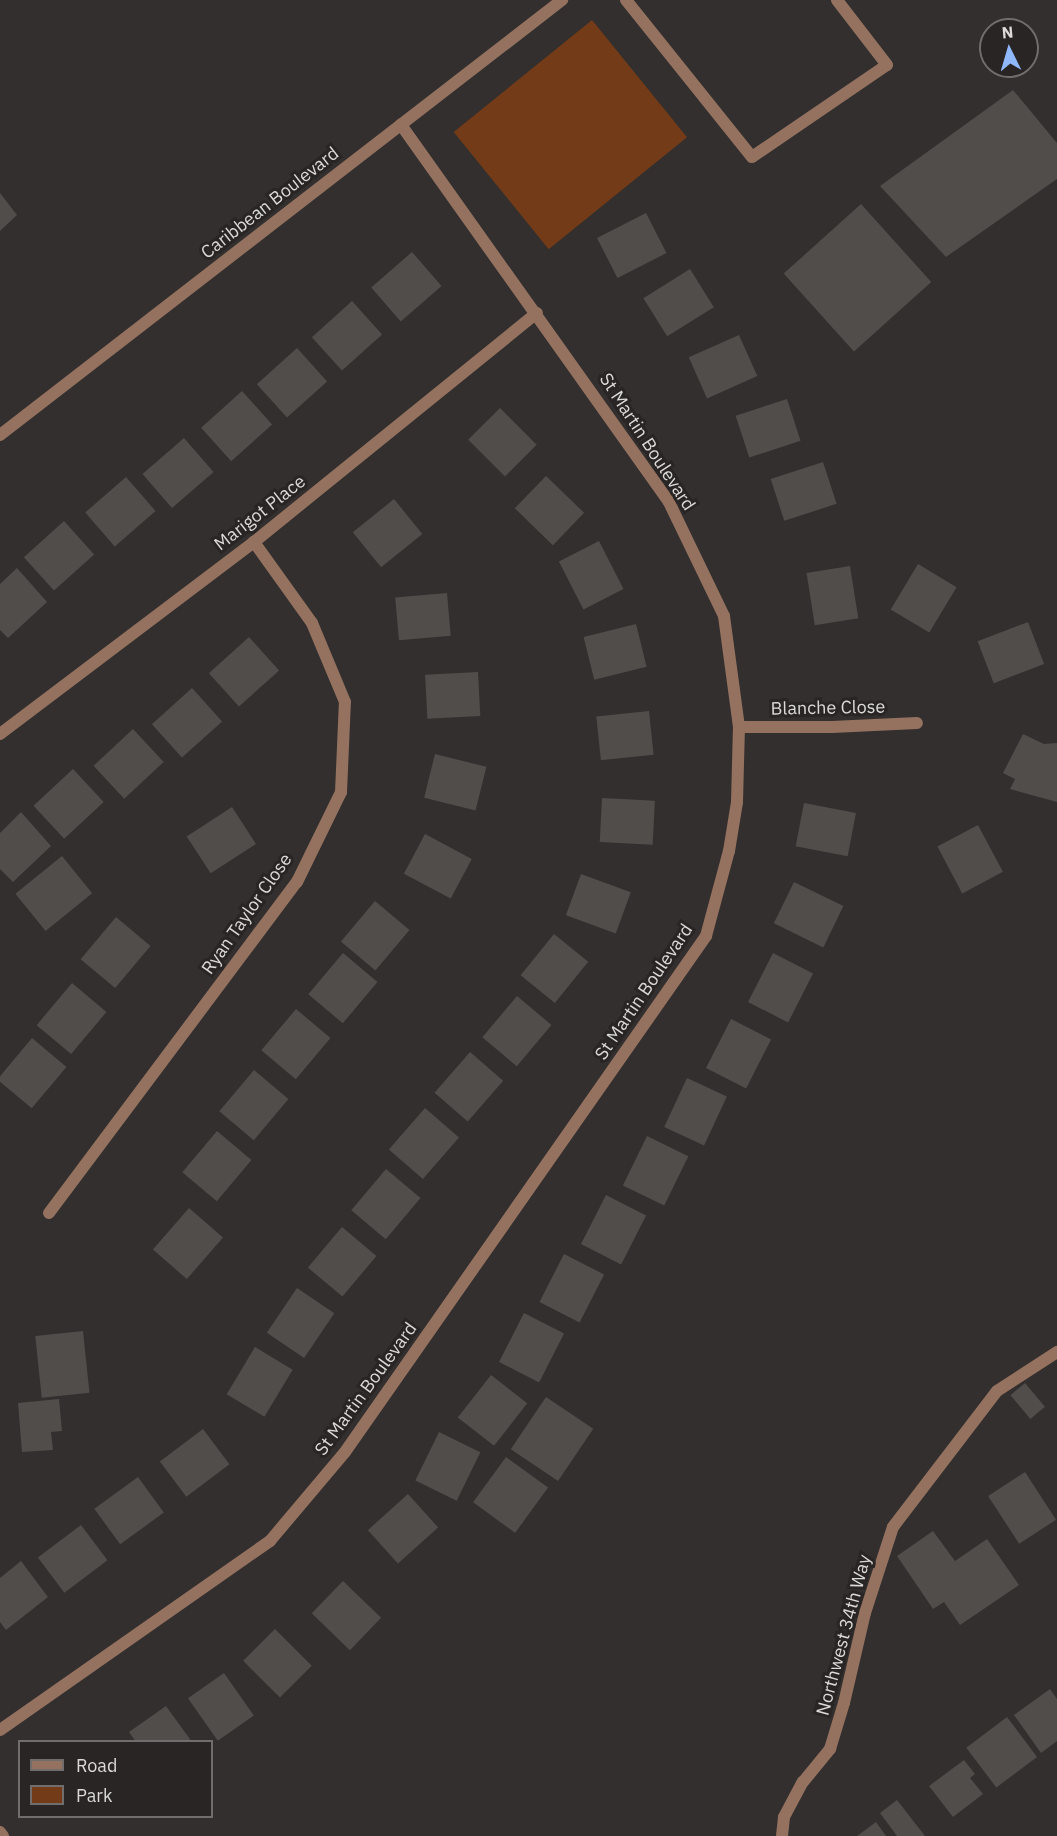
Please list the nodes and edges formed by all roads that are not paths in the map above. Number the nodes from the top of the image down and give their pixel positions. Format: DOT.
graph roads {
  1 [pos="562,0"];
  2 [pos="626,0"];
  3 [pos="837,0"];
  4 [pos="401,125"];
  5 [pos="537,313"];
  6 [pos="0,435"];
  7 [pos="254,542"];
  8 [pos="917,723"];
  9 [pos="739,727"];
  10 [pos="0,734"];
  11 [pos="49,1213"];
  12 [pos="1057,1352"];
  13 [pos="0,1730"];
  14 [pos="0,1832"];
  15 [pos="3,1836"];
  16 [pos="782,1836"];
  1 -- 4 [label="street, Caribbean Boulevard"];
  2 -- 3 [label="street"];
  4 -- 5 [label="street, St Martin Boulevard"];
  4 -- 6 [label="street, Caribbean Boulevard"];
  5 -- 7 [label="street, Marigot Place"];
  5 -- 9 [label="street, St Martin Boulevard"];
  7 -- 10 [label="street, Marigot Place"];
  7 -- 11 [label="street, Ryan Taylor Close"];
  8 -- 9 [label="street, Blanche Close"];
  9 -- 13 [label="street, St Martin Boulevard"];
  12 -- 16 [label="street, Northwest 34th Way"];
  14 -- 15 [label="street"];
}
